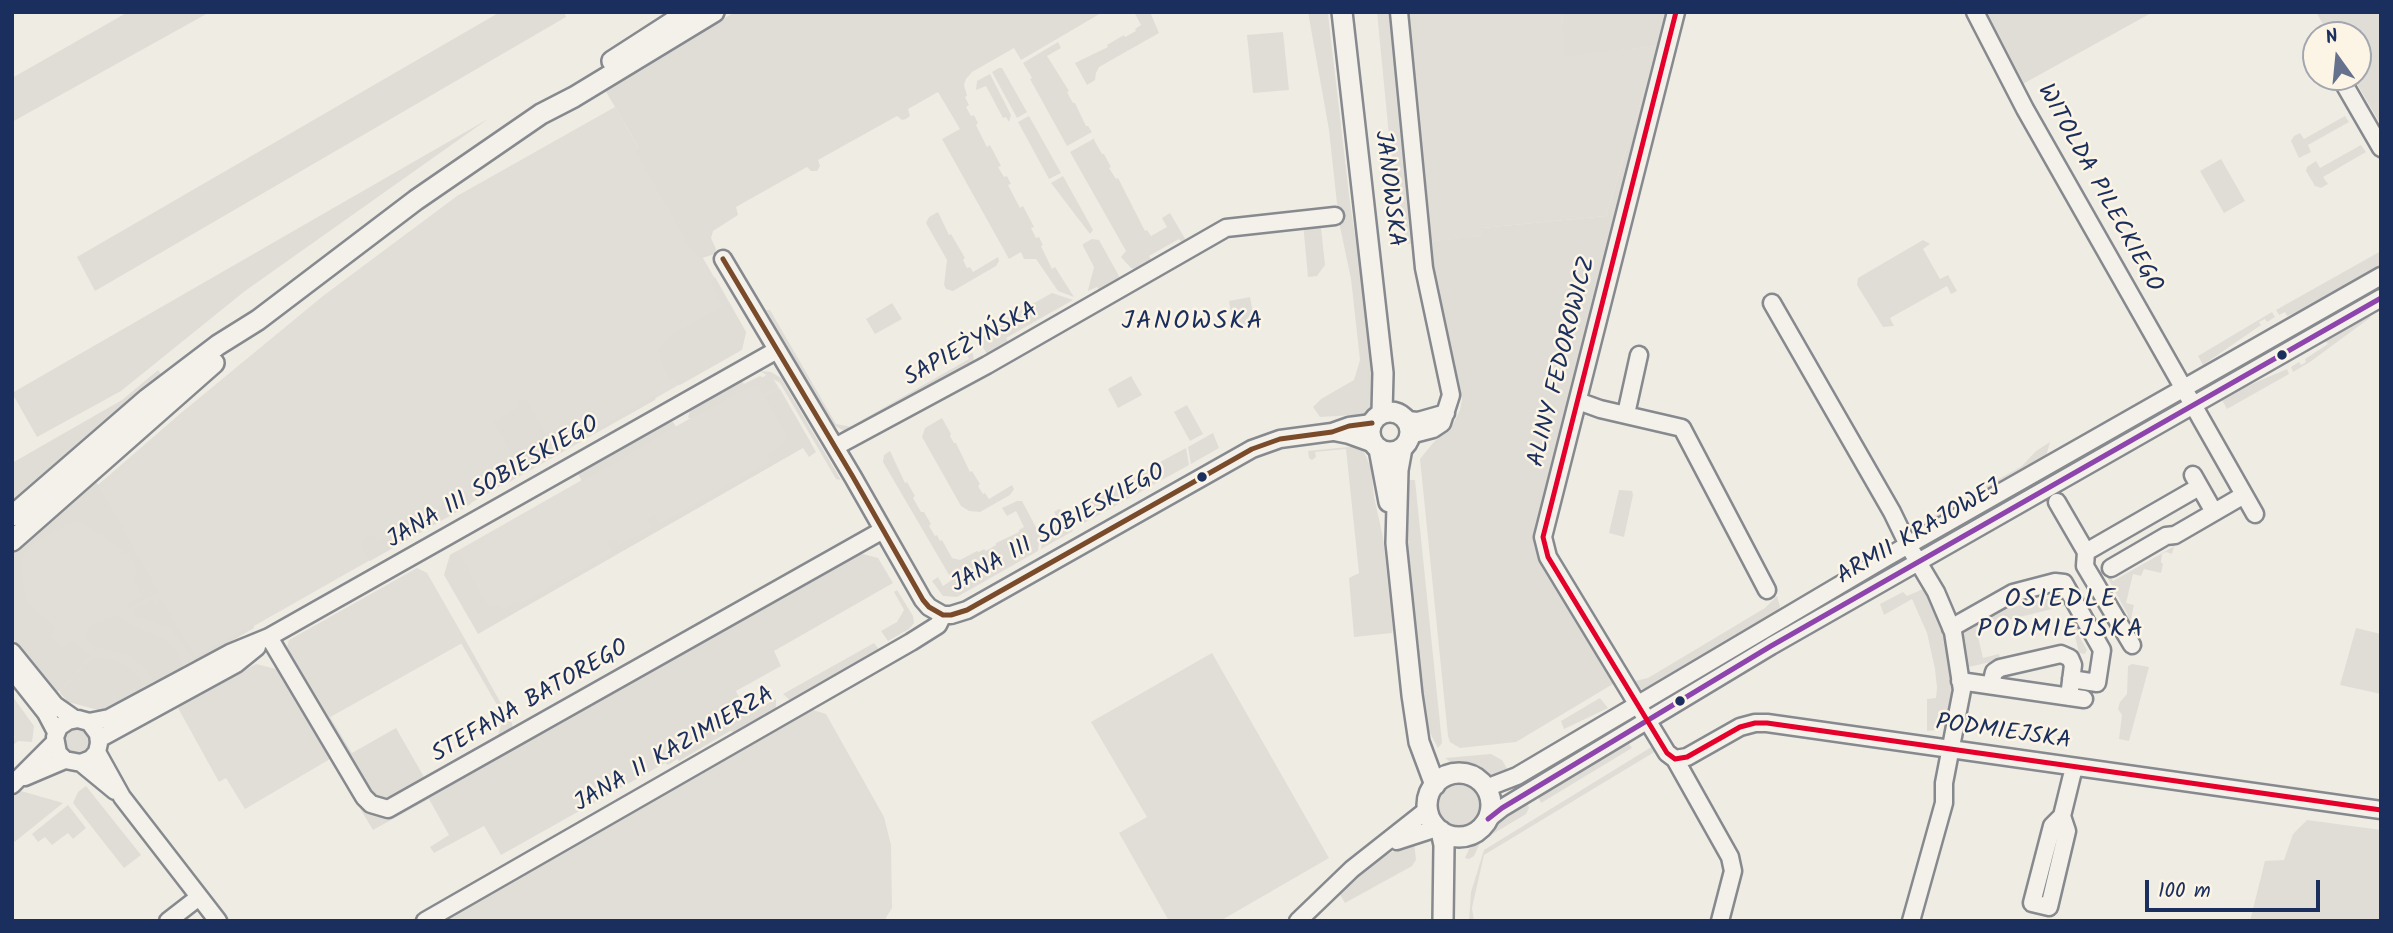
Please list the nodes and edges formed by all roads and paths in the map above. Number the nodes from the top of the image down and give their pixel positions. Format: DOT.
graph roads {
  1 [pos="688,12"];
  2 [pos="715,12"];
  3 [pos="1334,12"];
  4 [pos="1342,12"];
  5 [pos="1399,12"];
  6 [pos="1676,12"];
  7 [pos="1975,12"];
  8 [pos="1346,51"];
  9 [pos="2348,91"];
  10 [pos="541,114"];
  11 [pos="2381,148"];
  12 [pos="1335,216"];
  13 [pos="723,259"];
  14 [pos="2381,276"];
  15 [pos="2381,298"];
  16 [pos="1772,303"];
  17 [pos="258,320"];
  18 [pos="777,350"];
  19 [pos="1639,355"];
  20 [pos="2183,388"];
  21 [pos="1578,401"];
  22 [pos="2193,404"];
  23 [pos="1626,414"];
  24 [pos="1394,425"];
  25 [pos="1332,432"];
  26 [pos="1376,446"];
  27 [pos="835,447"];
  28 [pos="2244,495"];
  29 [pos="2057,502"];
  30 [pos="2214,512"];
  31 [pos="2153,513"];
  32 [pos="2255,514"];
  33 [pos="12,516"];
  34 [pos="1395,527"];
  35 [pos="883,530"];
  36 [pos="2166,536"];
  37 [pos="12,541"];
  38 [pos="1908,545"];
  39 [pos="2086,552"];
  40 [pos="1917,561"];
  41 [pos="2111,568"];
  42 [pos="2089,573"];
  43 [pos="2066,586"];
  44 [pos="1768,590"];
  45 [pos="943,615"];
  46 [pos="1951,628"];
  47 [pos="270,637"];
  48 [pos="2132,645"];
  49 [pos="12,652"];
  50 [pos="12,670"];
  51 [pos="2071,679"];
  52 [pos="1960,681"];
  53 [pos="1991,685"];
  54 [pos="1638,704"];
  55 [pos="1647,720"];
  56 [pos="82,721"];
  57 [pos="1417,724"];
  58 [pos="55,737"];
  59 [pos="98,745"];
  60 [pos="1952,750"];
  61 [pos="1675,759"];
  62 [pos="73,762"];
  63 [pos="2074,767"];
  64 [pos="1452,775"];
  65 [pos="16,782"];
  66 [pos="1435,785"];
  67 [pos="1486,788"];
  68 [pos="122,797"];
  69 [pos="1428,809"];
  70 [pos="2381,810"];
  71 [pos="2062,817"];
  72 [pos="1488,819"];
  73 [pos="1439,830"];
  74 [pos="1464,837"];
  75 [pos="1378,849"];
  76 [pos="1444,890"];
  77 [pos="199,897"];
  78 [pos="1915,917"];
  79 [pos="176,918"];
  80 [pos="218,921"];
  81 [pos="425,921"];
  82 [pos="1298,921"];
  83 [pos="1443,921"];
  84 [pos="1720,921"];
  1 -- 10 [label="main road"];
  2 -- 10 [label="main road"];
  3 -- 8 [label="main road"];
  4 -- 8 [label="main road, JANOWSKA"];
  5 -- 24 [label="street, JANA III SOBIESKIEGO"];
  6 -- 21 [label="street, ALINY FEDOROWICZ"];
  7 -- 20 [label="street, WITOLDA PILECKIEGO"];
  8 -- 24 [label="main road, JANOWSKA"];
  9 -- 11 [label="street"];
  10 -- 17 [label="main road"];
  12 -- 27 [label="street, SAPIEŻYŃSKA"];
  13 -- 18 [label="street, JANA III SOBIESKIEGO"];
  14 -- 20 [label="street, ARMII KRAJOWEJ"];
  15 -- 22 [label="street, ARMII KRAJOWEJ"];
  16 -- 38 [label="street"];
  17 -- 33 [label="main road"];
  17 -- 37 [label="main road"];
  18 -- 27 [label="street, JANA III SOBIESKIEGO"];
  18 -- 47 [label="street, JANA III SOBIESKIEGO"];
  19 -- 23 [label="street"];
  20 -- 22 [label="street, WITOLDA PILECKIEGO"];
  20 -- 38 [label="street, ARMII KRAJOWEJ"];
  21 -- 23 [label="street"];
  21 -- 54 [label="street, ALINY FEDOROWICZ"];
  22 -- 28 [label="street"];
  22 -- 40 [label="street, ARMII KRAJOWEJ"];
  23 -- 44 [label="street"];
  24 -- 25 [label="street, JANA III SOBIESKIEGO"];
  24 -- 26 [label="main road, JANOWSKA"];
  24 -- 26 [label="main road"];
  24 -- 34 [label="main road, JANOWSKA"];
  25 -- 26 [label="street, JANA III SOBIESKIEGO"];
  25 -- 45 [label="street, JANA III SOBIESKIEGO"];
  26 -- 34 [label="main road, JANOWSKA"];
  27 -- 35 [label="street, JANA III SOBIESKIEGO"];
  28 -- 30 [label="street"];
  28 -- 32 [label="street"];
  29 -- 39 [label="street"];
  30 -- 31 [label="street"];
  30 -- 36 [label="street"];
  31 -- 36 [label="street"];
  31 -- 39 [label="street"];
  34 -- 57 [label="main road, JANOWSKA"];
  35 -- 45 [label="street, JANA III SOBIESKIEGO"];
  35 -- 47 [label="street, STEFANA BATOREGO"];
  36 -- 41 [label="street"];
  38 -- 40 [label="street"];
  38 -- 54 [label="street, ARMII KRAJOWEJ"];
  39 -- 42 [label="street"];
  40 -- 46 [label="street"];
  40 -- 55 [label="street, ARMII KRAJOWEJ"];
  42 -- 43 [label="street"];
  42 -- 48 [label="street"];
  43 -- 46 [label="street"];
  43 -- 51 [label="street"];
  45 -- 81 [label="street, JANA II KAZIMIERZA"];
  46 -- 52 [label="street"];
  47 -- 56 [label="street, JANA III SOBIESKIEGO"];
  47 -- 59 [label="street, JANA III SOBIESKIEGO"];
  49 -- 56 [label="street"];
  50 -- 58 [label="street"];
  51 -- 53 [label="street"];
  51 -- 53 [label="street"];
  52 -- 53 [label="street"];
  52 -- 60 [label="street"];
  54 -- 55 [label="street, ALINY FEDOROWICZ"];
  54 -- 67 [label="street, ARMII KRAJOWEJ"];
  55 -- 61 [label="street"];
  55 -- 72 [label="street, ARMII KRAJOWEJ"];
  56 -- 58 [label="street"];
  56 -- 59 [label="street"];
  57 -- 64 [label="main road, JANOWSKA"];
  57 -- 66 [label="main road, JANOWSKA"];
  58 -- 62 [label="street"];
  58 -- 65 [label="street"];
  59 -- 62 [label="street"];
  59 -- 68 [label="street"];
  60 -- 61 [label="street, PODMIEJSKA"];
  60 -- 63 [label="street, PODMIEJSKA"];
  60 -- 78 [label="street"];
  61 -- 84 [label="street"];
  62 -- 65 [label="street"];
  62 -- 68 [label="street"];
  63 -- 70 [label="street, PODMIEJSKA"];
  63 -- 71 [label="street"];
  64 -- 66 [label="main road"];
  64 -- 67 [label="main road"];
  66 -- 69 [label="main road"];
  67 -- 72 [label="main road"];
  68 -- 77 [label="street"];
  69 -- 73 [label="main road"];
  69 -- 75 [label="street"];
  71 -- 71 [label="street"];
  72 -- 74 [label="main road"];
  73 -- 74 [label="main road"];
  73 -- 75 [label="street"];
  73 -- 76 [label="main road"];
  74 -- 76 [label="main road"];
  75 -- 82 [label="street"];
  76 -- 83 [label="main road"];
  77 -- 79 [label="street"];
  77 -- 80 [label="street"];
}
